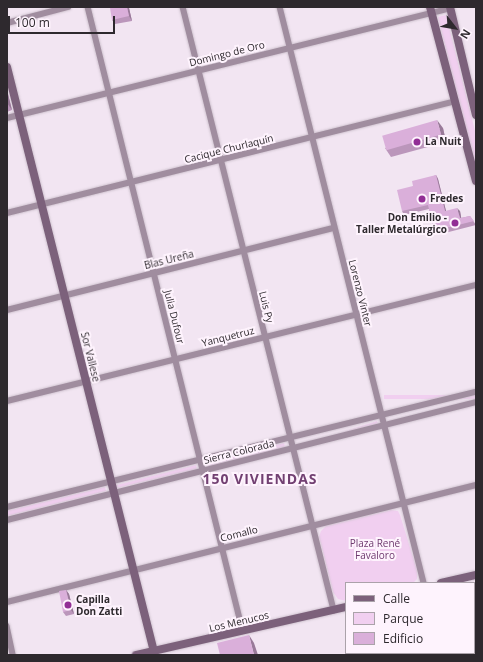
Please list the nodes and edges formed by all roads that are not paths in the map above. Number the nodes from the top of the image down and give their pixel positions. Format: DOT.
graph roads {
  1 [pos="68,7"];
  2 [pos="88,7"];
  3 [pos="182,7"];
  4 [pos="280,7"];
  5 [pos="451,8"];
  6 [pos="431,10"];
  7 [pos="7,23"];
  8 [pos="290,47"];
  9 [pos="7,67"];
  10 [pos="198,70"];
  11 [pos="109,93"];
  12 [pos="455,101"];
  13 [pos="19,115"];
  14 [pos="476,115"];
  15 [pos="7,118"];
  16 [pos="312,138"];
  17 [pos="220,161"];
  18 [pos="476,181"];
  19 [pos="131,183"];
  20 [pos="41,205"];
  21 [pos="7,213"];
  22 [pos="334,228"];
  23 [pos="242,251"];
  24 [pos="154,273"];
  25 [pos="476,285"];
  26 [pos="64,296"];
  27 [pos="7,310"];
  28 [pos="356,314"];
  29 [pos="264,337"];
  30 [pos="175,360"];
  31 [pos="85,382"];
  32 [pos="476,392"];
  33 [pos="7,402"];
  34 [pos="476,402"];
  35 [pos="381,415"];
  36 [pos="383,426"];
  37 [pos="290,438"];
  38 [pos="293,448"];
  39 [pos="202,459"];
  40 [pos="205,470"];
  41 [pos="110,482"];
  42 [pos="476,485"];
  43 [pos="113,493"];
  44 [pos="402,502"];
  45 [pos="7,507"];
  46 [pos="7,520"];
  47 [pos="312,526"];
  48 [pos="223,548"];
  49 [pos="133,571"];
  50 [pos="476,575"];
  51 [pos="424,582"];
  52 [pos="445,582"];
  53 [pos="7,602"];
  54 [pos="345,607"];
  55 [pos="334,610"];
  56 [pos="7,626"];
  57 [pos="243,631"];
  58 [pos="154,652"];
  59 [pos="13,655"];
  60 [pos="136,655"];
  1 -- 7 [label="street"];
  2 -- 11 [label="street, Julia Dufour"];
  3 -- 10 [label="street, Luis Py"];
  4 -- 8 [label="street, Lorenzo Vinter"];
  5 -- 6 [label="street, Domingo de Oro"];
  5 -- 14 [label="street"];
  6 -- 8 [label="street, Domingo de Oro"];
  6 -- 12 [label="street"];
  8 -- 10 [label="street, Domingo de Oro"];
  8 -- 16 [label="street, Lorenzo Vinter"];
  9 -- 13 [label="street, Sor Vallese"];
  10 -- 11 [label="street, Domingo de Oro"];
  10 -- 17 [label="street, Luis Py"];
  11 -- 13 [label="street, Domingo de Oro"];
  11 -- 19 [label="street, Julia Dufour"];
  12 -- 16 [label="street, Cacique Churlaquín"];
  12 -- 18 [label="street"];
  13 -- 15 [label="street, Domingo de Oro"];
  13 -- 20 [label="street, Sor Vallese"];
  16 -- 17 [label="street, Cacique Churlaquín"];
  16 -- 22 [label="street, Lorenzo Vinter"];
  17 -- 19 [label="street, Cacique Churlaquín"];
  17 -- 23 [label="street, Luis Py"];
  19 -- 20 [label="street, Cacique Churlaquín"];
  19 -- 24 [label="street, Julia Dufour"];
  20 -- 21 [label="street, Cacique Churlaquín"];
  20 -- 26 [label="street, Sor Vallese"];
  22 -- 23 [label="street, Blas Ureña"];
  22 -- 28 [label="street, Lorenzo Vinter"];
  23 -- 24 [label="street, Blas Ureña"];
  23 -- 29 [label="street, Luis Py"];
  24 -- 26 [label="street, Blas Ureña"];
  24 -- 30 [label="street, Julia Dufour"];
  25 -- 28 [label="street, Yanquetruz"];
  26 -- 27 [label="street, Blas Ureña"];
  26 -- 31 [label="street, Sor Vallese"];
  28 -- 29 [label="street, Yanquetruz"];
  28 -- 35 [label="street, Lorenzo Vinter"];
  29 -- 30 [label="street, Yanquetruz"];
  29 -- 37 [label="street, Luis Py"];
  30 -- 31 [label="street, Yanquetruz"];
  30 -- 39 [label="street, Julia Dufour"];
  31 -- 33 [label="street, Yanquetruz"];
  31 -- 41 [label="street, Sor Vallese"];
  32 -- 35 [label="street, Sierra Colorada"];
  34 -- 36 [label="street, Sierra Colorada"];
  35 -- 36 [label="street, Lorenzo Vinter"];
  35 -- 37 [label="street, Sierra Colorada"];
  36 -- 38 [label="street, Sierra Colorada"];
  36 -- 44 [label="street, Lorenzo Vinter"];
  37 -- 38 [label="street, Luis Py"];
  37 -- 39 [label="street, Sierra Colorada"];
  38 -- 40 [label="street, Sierra Colorada"];
  38 -- 47 [label="street, Luis Py"];
  39 -- 40 [label="street, Julia Dufour"];
  39 -- 41 [label="street, Sierra Colorada"];
  40 -- 43 [label="street, Sierra Colorada"];
  40 -- 48 [label="street, Julia Dufour"];
  41 -- 43 [label="street, Sor Vallese"];
  41 -- 45 [label="street, Sierra Colorada"];
  42 -- 44 [label="street, Comallo"];
  43 -- 46 [label="street, Sierra Colorada"];
  43 -- 49 [label="street, Sor Vallese"];
  44 -- 47 [label="street, Comallo"];
  44 -- 51 [label="street, Lorenzo Vinter"];
  47 -- 48 [label="street, Comallo"];
  47 -- 55 [label="street, Luis Py"];
  48 -- 49 [label="street, Comallo"];
  48 -- 57 [label="street, Julia Dufour"];
  49 -- 53 [label="street, Comallo"];
  49 -- 58 [label="street, Sor Vallese"];
  50 -- 52 [label="street"];
  54 -- 55 [label="street, Los Menucos"];
  55 -- 57 [label="street, Los Menucos"];
  56 -- 59 [label="street"];
  57 -- 58 [label="street, Los Menucos"];
  58 -- 60 [label="street, Los Menucos"];
}
